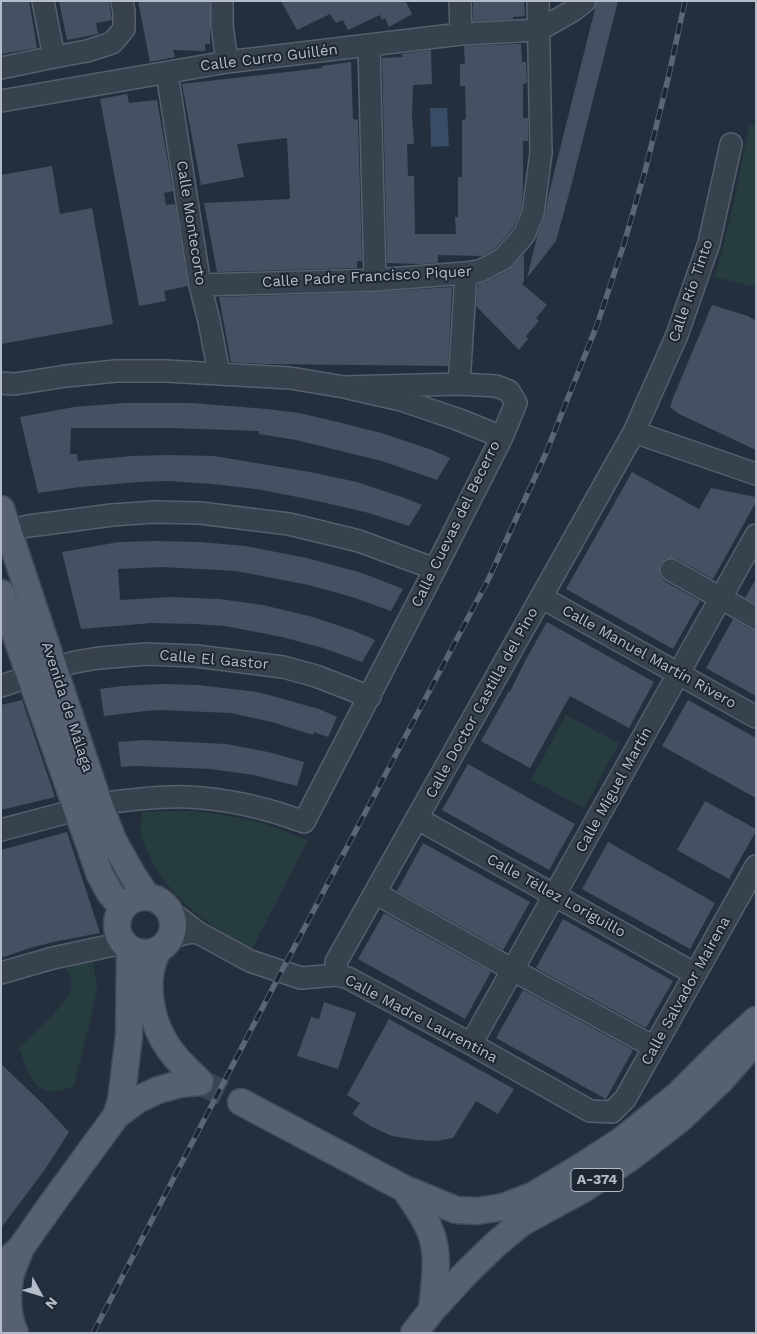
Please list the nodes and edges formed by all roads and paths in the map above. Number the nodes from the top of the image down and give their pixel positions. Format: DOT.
graph roads {
  1 [pos="43,1"];
  2 [pos="122,1"];
  3 [pos="222,1"];
  4 [pos="460,1"];
  5 [pos="538,1"];
  6 [pos="585,1"];
  7 [pos="539,30"];
  8 [pos="461,34"];
  9 [pos="369,46"];
  10 [pos="54,58"];
  11 [pos="227,62"];
  12 [pos="1,68"];
  13 [pos="167,73"];
  14 [pos="1,100"];
  15 [pos="732,144"];
  16 [pos="466,274"];
  17 [pos="375,280"];
  18 [pos="200,285"];
  19 [pos="219,373"];
  20 [pos="1,383"];
  21 [pos="459,384"];
  22 [pos="344,387"];
  23 [pos="634,432"];
  24 [pos="502,437"];
  25 [pos="756,474"];
  26 [pos="5,520"];
  27 [pos="756,536"];
  28 [pos="435,569"];
  29 [pos="671,570"];
  30 [pos="1,593"];
  31 [pos="541,596"];
  32 [pos="720,598"];
  33 [pos="756,618"];
  34 [pos="42,672"];
  35 [pos="679,674"];
  36 [pos="1,686"];
  37 [pos="370,697"];
  38 [pos="756,717"];
  39 [pos="88,806"];
  40 [pos="416,819"];
  41 [pos="1,830"];
  42 [pos="756,866"];
  43 [pos="375,892"];
  44 [pos="556,895"];
  45 [pos="147,897"];
  46 [pos="123,908"];
  47 [pos="170,911"];
  48 [pos="197,932"];
  49 [pos="164,944"];
  50 [pos="127,946"];
  51 [pos="513,970"];
  52 [pos="1,973"];
  53 [pos="695,974"];
  54 [pos="337,975"];
  55 [pos="756,1000"];
  56 [pos="756,1020"];
  57 [pos="756,1040"];
  58 [pos="471,1044"];
  59 [pos="654,1047"];
  60 [pos="724,1049"];
  61 [pos="241,1102"];
  62 [pos="612,1112"];
  63 [pos="116,1116"];
  64 [pos="405,1189"];
  65 [pos="11,1258"];
  66 [pos="432,1310"];
  67 [pos="10,1324"];
  68 [pos="414,1333"];
  1 -- 10 [label="street"];
  2 -- 10 [label="street"];
  3 -- 11 [label="street"];
  4 -- 8 [label="street"];
  5 -- 7 [label="street, Calle Padre Francisco Piquer"];
  6 -- 7 [label="street"];
  7 -- 8 [label="street, Calle Curro Guillén"];
  7 -- 16 [label="street, Calle Padre Francisco Piquer"];
  8 -- 9 [label="street, Calle Curro Guillén"];
  9 -- 11 [label="street, Calle Curro Guillén"];
  9 -- 17 [label="street"];
  10 -- 12 [label="street"];
  11 -- 13 [label="street, Calle Curro Guillén"];
  13 -- 14 [label="street, Calle Curro Guillén"];
  13 -- 18 [label="street, Calle Montecorto"];
  15 -- 23 [label="street, Calle Río Tinto"];
  16 -- 17 [label="street, Calle Padre Francisco Piquer"];
  16 -- 21 [label="street"];
  17 -- 18 [label="street, Calle Padre Francisco Piquer"];
  18 -- 19 [label="street, Calle Montecorto"];
  19 -- 20 [label="street, Calle Cuevas del Becerro"];
  19 -- 22 [label="street, Calle Cuevas del Becerro"];
  21 -- 22 [label="street"];
  21 -- 24 [label="street"];
  22 -- 24 [label="street, Calle Cuevas del Becerro"];
  23 -- 25 [label="street"];
  23 -- 31 [label="street, Calle Doctor Castilla del Pino"];
  24 -- 28 [label="street, Calle Cuevas del Becerro"];
  26 -- 28 [label="street"];
  26 -- 34 [label="main road, Avenida de Málaga"];
  27 -- 32 [label="street, Calle Miguel Martín"];
  28 -- 37 [label="street, Calle Cuevas del Becerro"];
  29 -- 32 [label="street"];
  30 -- 34 [label="main road, Avenida de Málaga"];
  31 -- 35 [label="street, Calle Manuel Martín Rivero"];
  31 -- 40 [label="street, Calle Doctor Castilla del Pino"];
  32 -- 33 [label="street"];
  32 -- 35 [label="street, Calle Miguel Martín"];
  34 -- 36 [label="street, Calle El Gastor"];
  34 -- 37 [label="street, Calle El Gastor"];
  34 -- 39 [label="main road, Avenida de Málaga"];
  35 -- 38 [label="street, Calle Manuel Martín Rivero"];
  35 -- 44 [label="street, Calle Miguel Martín"];
  37 -- 39 [label="street, Calle Cuevas del Becerro"];
  39 -- 41 [label="street"];
  39 -- 45 [label="main road, Avenida de Málaga"];
  39 -- 46 [label="main road, Avenida de Málaga"];
  40 -- 43 [label="street, Calle Doctor Castilla del Pino"];
  40 -- 44 [label="street, Calle Téllez Loriguillo"];
  42 -- 53 [label="street, Calle Salvador Mairena"];
  43 -- 51 [label="street"];
  43 -- 54 [label="street, Calle Doctor Castilla del Pino"];
  44 -- 51 [label="street, Calle Miguel Martín"];
  44 -- 53 [label="street, Calle Téllez Loriguillo"];
  45 -- 46 [label="main road"];
  45 -- 47 [label="main road"];
  46 -- 50 [label="main road"];
  47 -- 48 [label="street, Calle Madre Laurentina"];
  47 -- 49 [label="main road"];
  48 -- 49 [label="street"];
  48 -- 54 [label="street, Calle Madre Laurentina"];
  49 -- 50 [label="main road"];
  49 -- 63 [label="main road"];
  50 -- 52 [label="street"];
  50 -- 63 [label="main road"];
  51 -- 58 [label="street, Calle Miguel Martín"];
  51 -- 59 [label="street"];
  53 -- 59 [label="street, Calle Salvador Mairena"];
  54 -- 58 [label="street, Calle Madre Laurentina"];
  55 -- 60 [label="main road"];
  56 -- 60 [label="main road, A-374"];
  57 -- 66 [label="main road, A-374"];
  58 -- 62 [label="street, Calle Madre Laurentina"];
  59 -- 62 [label="street, Calle Salvador Mairena"];
  60 -- 64 [label="main road, A-374"];
  61 -- 64 [label="main road"];
  63 -- 65 [label="main road"];
  64 -- 66 [label="main road"];
  65 -- 67 [label="main road"];
  66 -- 68 [label="main road"];
}
